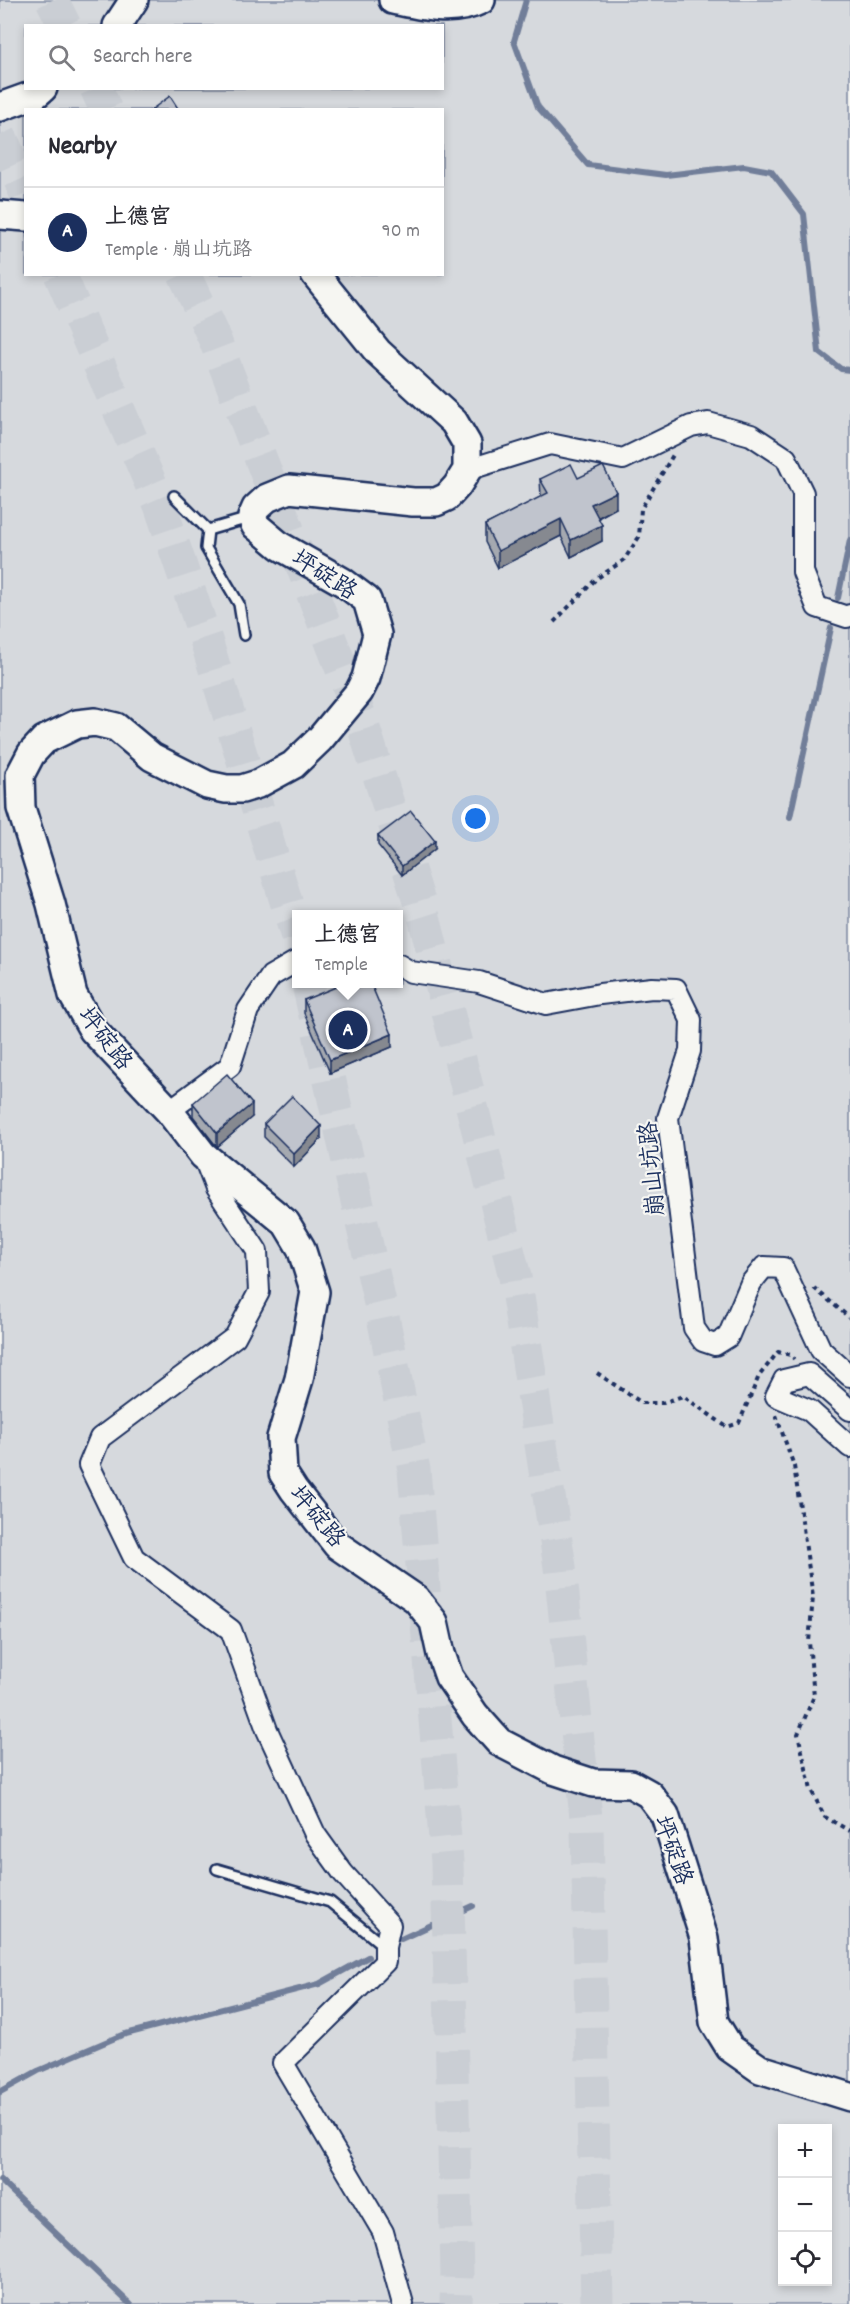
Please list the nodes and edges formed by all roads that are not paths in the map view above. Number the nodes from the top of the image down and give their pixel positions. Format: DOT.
graph roads {
  1 [pos="134,0"];
  2 [pos="393,0"];
  3 [pos="469,2"];
  4 [pos="118,24"];
  5 [pos="41,90"];
  6 [pos="0,106"];
  7 [pos="0,215"];
  8 [pos="24,217"];
  9 [pos="317,276"];
  10 [pos="467,470"];
  11 [pos="174,496"];
  12 [pos="252,517"];
  13 [pos="208,530"];
  14 [pos="850,615"];
  15 [pos="244,635"];
  16 [pos="292,964"];
  17 [pos="403,967"];
  18 [pos="169,1111"];
  19 [pos="203,1155"];
  20 [pos="850,1376"];
  21 [pos="850,1410"];
  22 [pos="850,1447"];
  23 [pos="217,1869"];
  24 [pos="385,1947"];
  25 [pos="850,2097"];
  26 [pos="403,2304"];
  1 -- 4 [label="main road"];
  2 -- 3 [label="main road"];
  5 -- 6 [label="main road"];
  7 -- 8 [label="main road"];
  9 -- 10 [label="main road"];
  10 -- 12 [label="main road"];
  10 -- 14 [label="street"];
  11 -- 13 [label="lane"];
  12 -- 13 [label="lane"];
  12 -- 18 [label="main road, 坪碇路"];
  13 -- 15 [label="lane"];
  16 -- 18 [label="street"];
  17 -- 20 [label="street, 崩山坑路"];
  18 -- 19 [label="main road, 坪碇路"];
  19 -- 24 [label="street"];
  19 -- 25 [label="main road, 坪碇路"];
  21 -- 22 [label="street"];
  23 -- 24 [label="lane"];
  24 -- 26 [label="street"];
}
